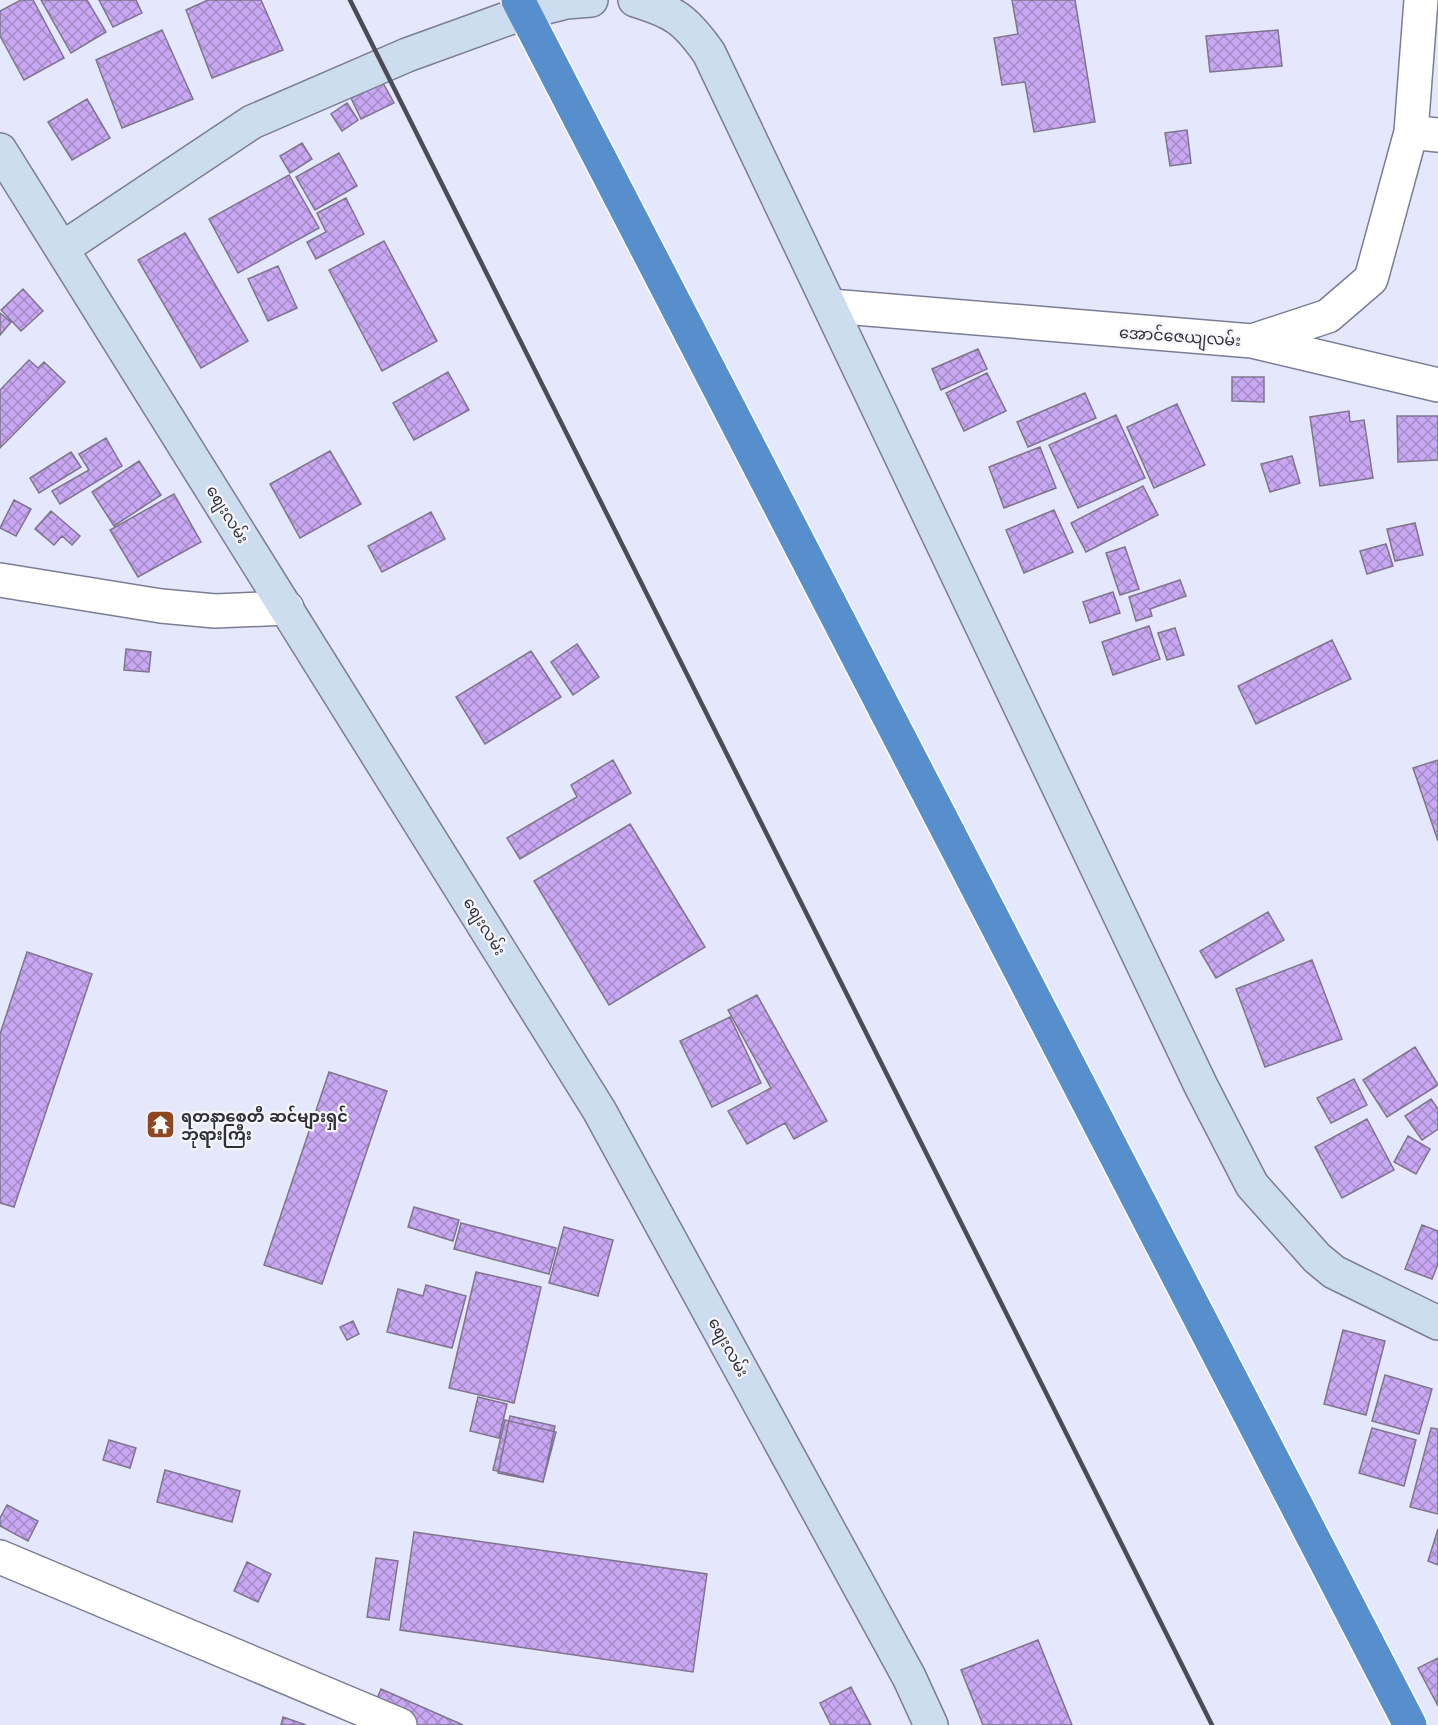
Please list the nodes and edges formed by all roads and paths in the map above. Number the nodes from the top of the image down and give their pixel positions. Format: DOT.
graph roads {
  1 [pos="591,0"];
  2 [pos="635,0"];
  3 [pos="1421,0"];
  4 [pos="520,7"];
  5 [pos="1424,134"];
  6 [pos="0,150"];
  7 [pos="63,248"];
  8 [pos="831,306"];
  9 [pos="1252,341"];
  10 [pos="1438,385"];
  11 [pos="0,580"];
  12 [pos="287,608"];
  13 [pos="1438,1323"];
  14 [pos="0,1557"];
  15 [pos="400,1725"];
  16 [pos="931,1725"];
  17 [pos="1410,1725"];
  1 -- 4 [label="street"];
  2 -- 8 [label="street"];
  3 -- 5 [label="street, အောင်ဇေယျလမ်း"];
  4 -- 7 [label="street"];
  4 -- 17 [label="highway"];
  5 -- 9 [label="street, အောင်ဇေယျလမ်း"];
  6 -- 7 [label="street, စျေးလမ်း"];
  7 -- 12 [label="street, စျေးလမ်း"];
  8 -- 9 [label="street, အောင်ဇေယျလမ်း"];
  8 -- 13 [label="street"];
  9 -- 10 [label="street"];
  11 -- 12 [label="street"];
  12 -- 16 [label="street, စျေးလမ်း"];
  14 -- 15 [label="street"];
}
